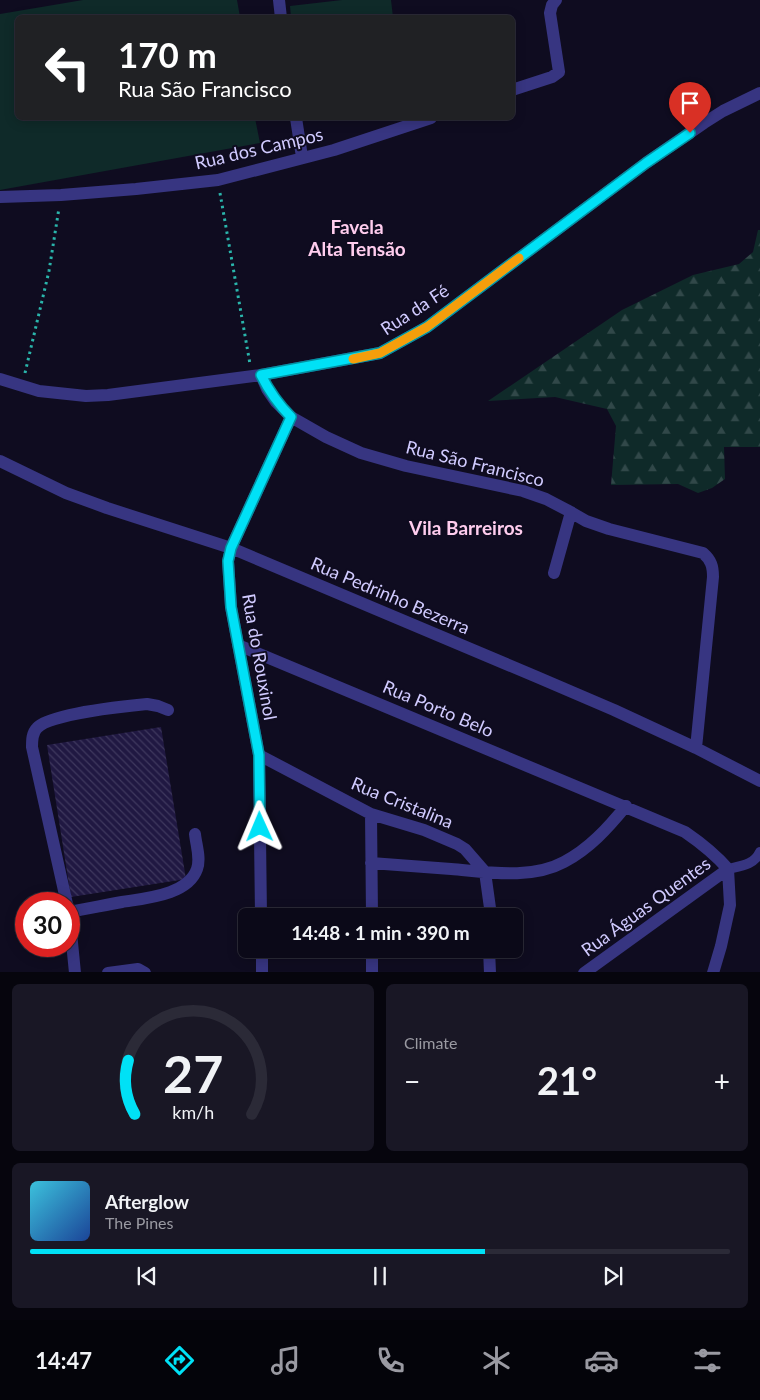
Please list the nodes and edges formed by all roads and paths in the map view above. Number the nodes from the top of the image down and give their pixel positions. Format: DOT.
graph roads {
  1 [pos="279,0"];
  2 [pos="556,0"];
  3 [pos="281,15"];
  4 [pos="515,89"];
  5 [pos="760,93"];
  6 [pos="296,120"];
  7 [pos="425,120"];
  8 [pos="302,157"];
  9 [pos="218,180"];
  10 [pos="61,195"];
  11 [pos="0,197"];
  12 [pos="256,376"];
  13 [pos="0,379"];
  14 [pos="23,386"];
  15 [pos="291,417"];
  16 [pos="0,461"];
  17 [pos="571,512"];
  18 [pos="231,548"];
  19 [pos="554,573"];
  20 [pos="238,645"];
  21 [pos="168,710"];
  22 [pos="696,748"];
  23 [pos="259,755"];
  24 [pos="760,781"];
  25 [pos="626,806"];
  26 [pos="371,814"];
  27 [pos="195,834"];
  28 [pos="760,852"];
  29 [pos="371,863"];
  30 [pos="728,869"];
  31 [pos="485,872"];
  32 [pos="64,892"];
  33 [pos="261,908"];
  34 [pos="372,908"];
  35 [pos="490,908"];
  36 [pos="80,910"];
  37 [pos="74,957"];
  38 [pos="262,958"];
  39 [pos="372,958"];
  40 [pos="489,958"];
  41 [pos="76,972"];
  42 [pos="108,972"];
  43 [pos="145,972"];
  44 [pos="262,972"];
  45 [pos="372,972"];
  46 [pos="490,972"];
  47 [pos="584,972"];
  48 [pos="713,972"];
  1 -- 3 [label="street"];
  2 -- 4 [label="street"];
  5 -- 12 [label="street, Rua da Fé"];
  6 -- 8 [label="street"];
  7 -- 8 [label="street, Rua dos Campos"];
  8 -- 9 [label="street, Rua dos Campos"];
  9 -- 10 [label="street, Rua dos Campos"];
  9 -- 12 [label="path"];
  10 -- 11 [label="street, Rua dos Campos"];
  10 -- 14 [label="path"];
  12 -- 14 [label="street, Rua da Fé"];
  12 -- 15 [label="street, Rua São Francisco"];
  13 -- 14 [label="street, Rua da Fé"];
  15 -- 17 [label="street, Rua São Francisco"];
  15 -- 18 [label="street, Rua do Rouxinol"];
  16 -- 18 [label="street, Rua Pedrinho Bezerra"];
  17 -- 19 [label="street"];
  17 -- 22 [label="street, Rua São Francisco"];
  18 -- 20 [label="street, Rua do Rouxinol"];
  18 -- 22 [label="street, Rua Pedrinho Bezerra"];
  20 -- 23 [label="street, Rua do Rouxinol"];
  20 -- 25 [label="street, Rua Porto Belo"];
  21 -- 32 [label="street"];
  22 -- 24 [label="street, Rua Pedrinho Bezerra"];
  23 -- 26 [label="street, Rua Cristalina"];
  23 -- 33 [label="street, Rua do Rouxinol"];
  25 -- 30 [label="street, Rua Porto Belo"];
  25 -- 31 [label="street"];
  26 -- 29 [label="street"];
  26 -- 31 [label="street, Rua Cristalina"];
  27 -- 36 [label="street"];
  28 -- 30 [label="lane"];
  29 -- 31 [label="street"];
  29 -- 34 [label="street"];
  30 -- 47 [label="street, Rua Águas Quentes"];
  30 -- 48 [label="street"];
  31 -- 35 [label="street"];
  37 -- 41 [label="street"];
  38 -- 44 [label="street"];
  39 -- 45 [label="street"];
  40 -- 46 [label="street"];
  42 -- 43 [label="street"];
}
